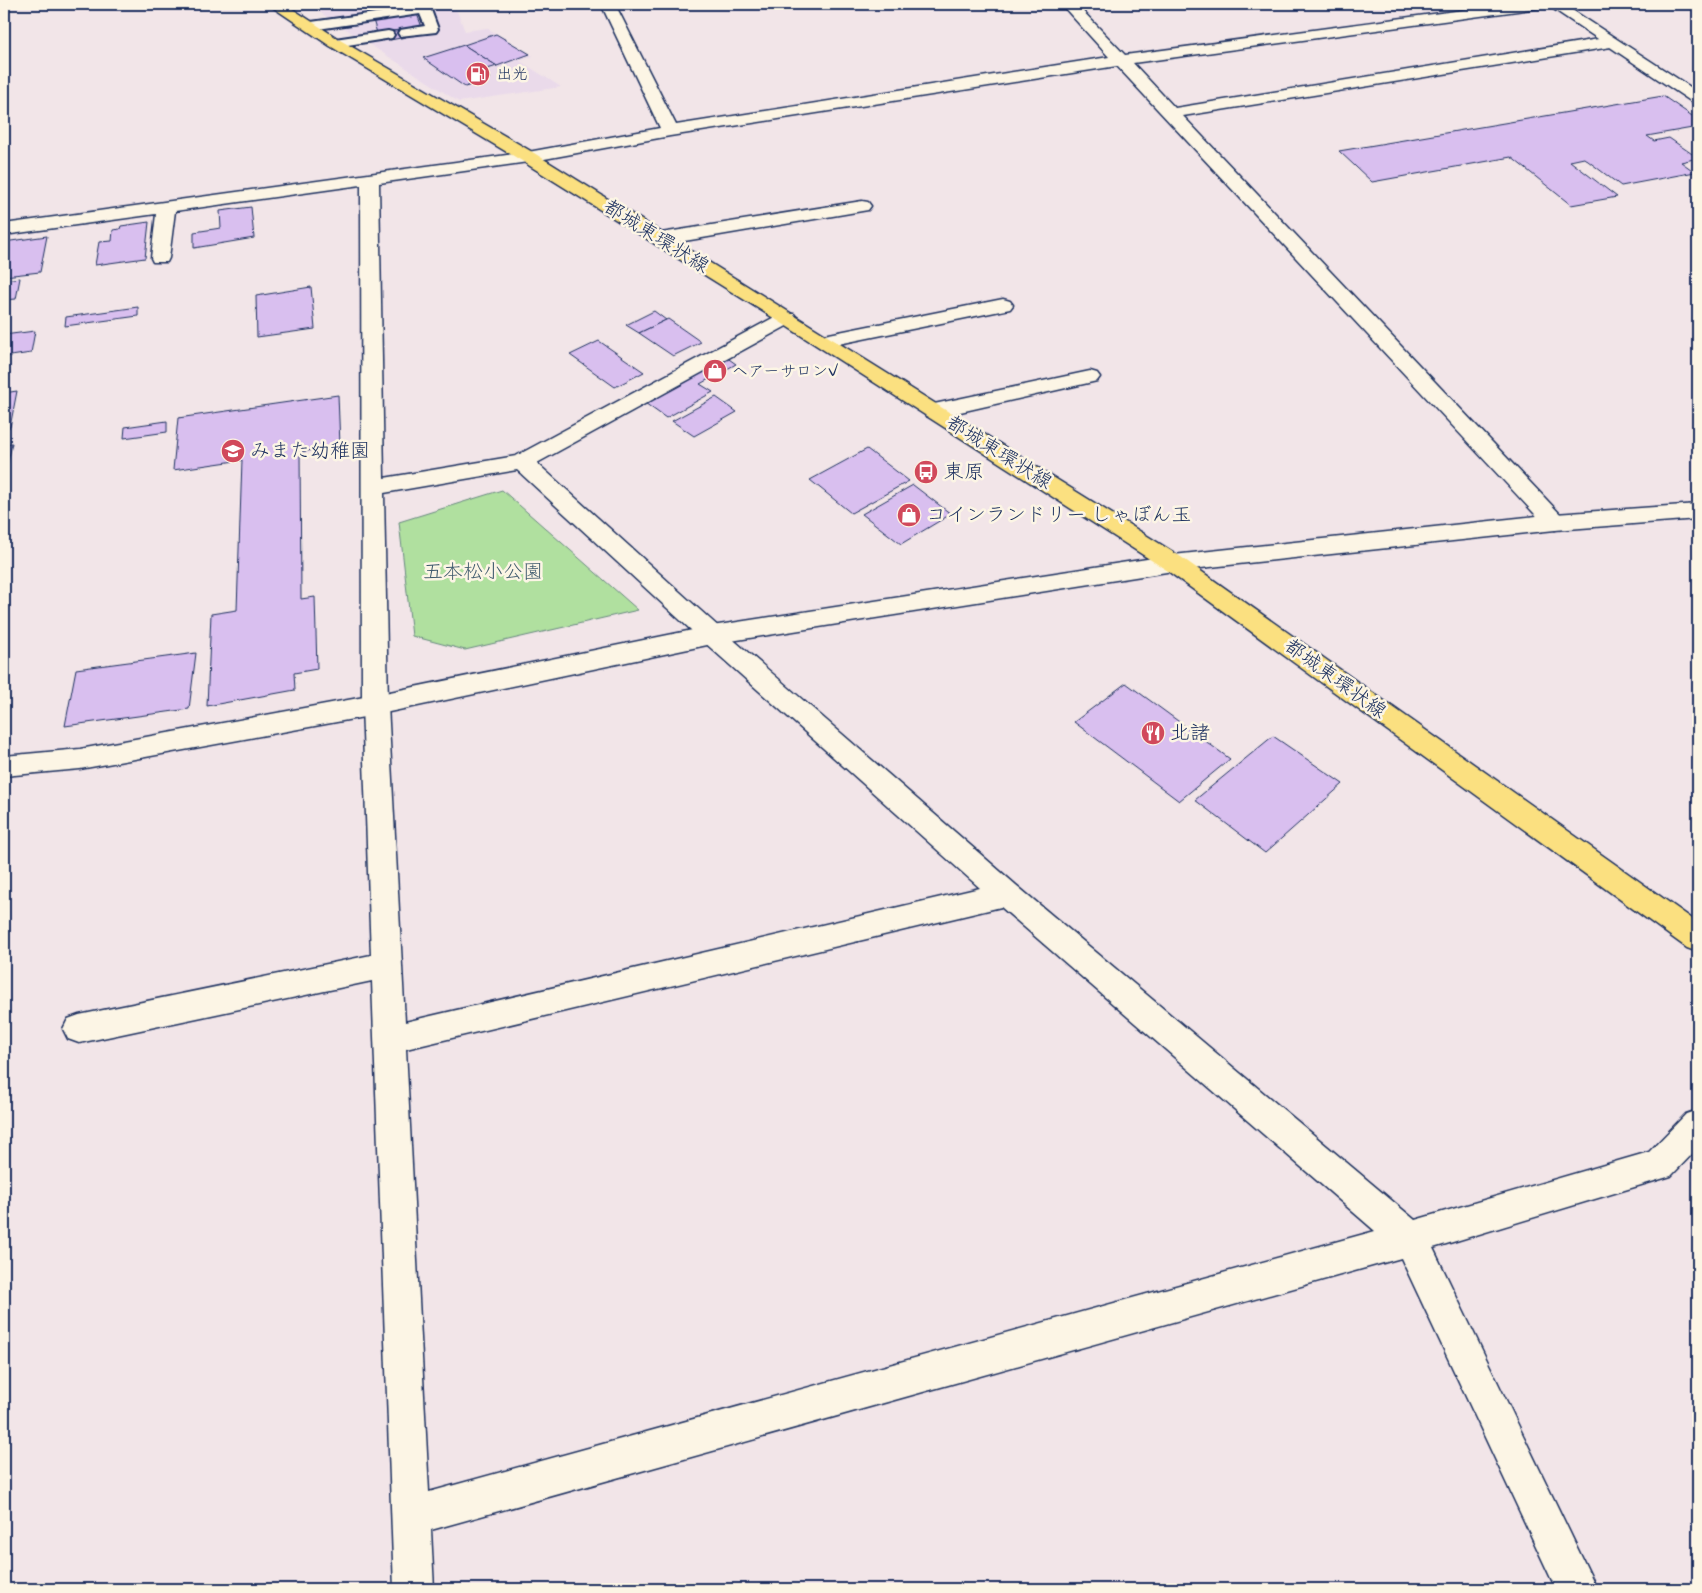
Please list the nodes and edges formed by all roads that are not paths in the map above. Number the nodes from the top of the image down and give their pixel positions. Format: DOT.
graph roads {
  1 [pos="275,4"];
  2 [pos="608,4"];
  3 [pos="1068,4"];
  4 [pos="1539,4"];
  5 [pos="1553,4"];
  6 [pos="311,26"];
  7 [pos="404,33"];
  8 [pos="388,35"];
  9 [pos="1611,42"];
  10 [pos="335,43"];
  11 [pos="1123,60"];
  12 [pos="1698,99"];
  13 [pos="1172,113"];
  14 [pos="670,131"];
  15 [pos="528,157"];
  16 [pos="370,180"];
  17 [pos="862,206"];
  18 [pos="166,207"];
  19 [pos="4,229"];
  20 [pos="661,239"];
  21 [pos="160,258"];
  22 [pos="1003,305"];
  23 [pos="787,318"];
  24 [pos="824,341"];
  25 [pos="1090,377"];
  26 [pos="934,412"];
  27 [pos="522,462"];
  28 [pos="374,487"];
  29 [pos="1698,511"];
  30 [pos="1555,522"];
  31 [pos="1173,563"];
  32 [pos="712,634"];
  33 [pos="375,706"];
  34 [pos="4,766"];
  35 [pos="1006,894"];
  36 [pos="1698,939"];
  37 [pos="387,965"];
  38 [pos="79,1029"];
  39 [pos="390,1039"];
  40 [pos="1698,1124"];
  41 [pos="1410,1238"];
  42 [pos="411,1516"];
  43 [pos="414,1589"];
  44 [pos="1577,1589"];
  1 -- 6 [label="main road, 都城東環状線"];
  2 -- 14 [label="street"];
  3 -- 11 [label="street"];
  4 -- 11 [label="street"];
  5 -- 9 [label="street"];
  6 -- 7 [label="lane"];
  6 -- 10 [label="main road, 都城東環状線"];
  8 -- 10 [label="lane"];
  9 -- 12 [label="street"];
  9 -- 13 [label="street"];
  10 -- 15 [label="main road, 都城東環状線"];
  11 -- 13 [label="street"];
  11 -- 14 [label="street"];
  13 -- 30 [label="street"];
  14 -- 15 [label="street"];
  15 -- 16 [label="street"];
  15 -- 20 [label="main road, 都城東環状線"];
  16 -- 18 [label="street"];
  16 -- 28 [label="street"];
  17 -- 20 [label="street"];
  18 -- 19 [label="street"];
  18 -- 21 [label="street"];
  20 -- 23 [label="main road, 都城東環状線"];
  22 -- 24 [label="street"];
  23 -- 24 [label="main road, 都城東環状線"];
  23 -- 27 [label="street"];
  24 -- 26 [label="main road, 都城東環状線"];
  25 -- 26 [label="street"];
  26 -- 31 [label="main road, 都城東環状線"];
  27 -- 28 [label="street"];
  27 -- 32 [label="street"];
  28 -- 33 [label="street"];
  29 -- 30 [label="street"];
  30 -- 31 [label="street"];
  31 -- 32 [label="street"];
  31 -- 36 [label="main road, 都城東環状線"];
  32 -- 33 [label="street"];
  32 -- 35 [label="street"];
  33 -- 34 [label="street"];
  33 -- 37 [label="street"];
  35 -- 39 [label="street"];
  35 -- 41 [label="street"];
  37 -- 38 [label="street"];
  37 -- 39 [label="street"];
  39 -- 42 [label="street"];
  40 -- 41 [label="street"];
  41 -- 42 [label="street"];
  41 -- 44 [label="street"];
  42 -- 43 [label="street"];
}
